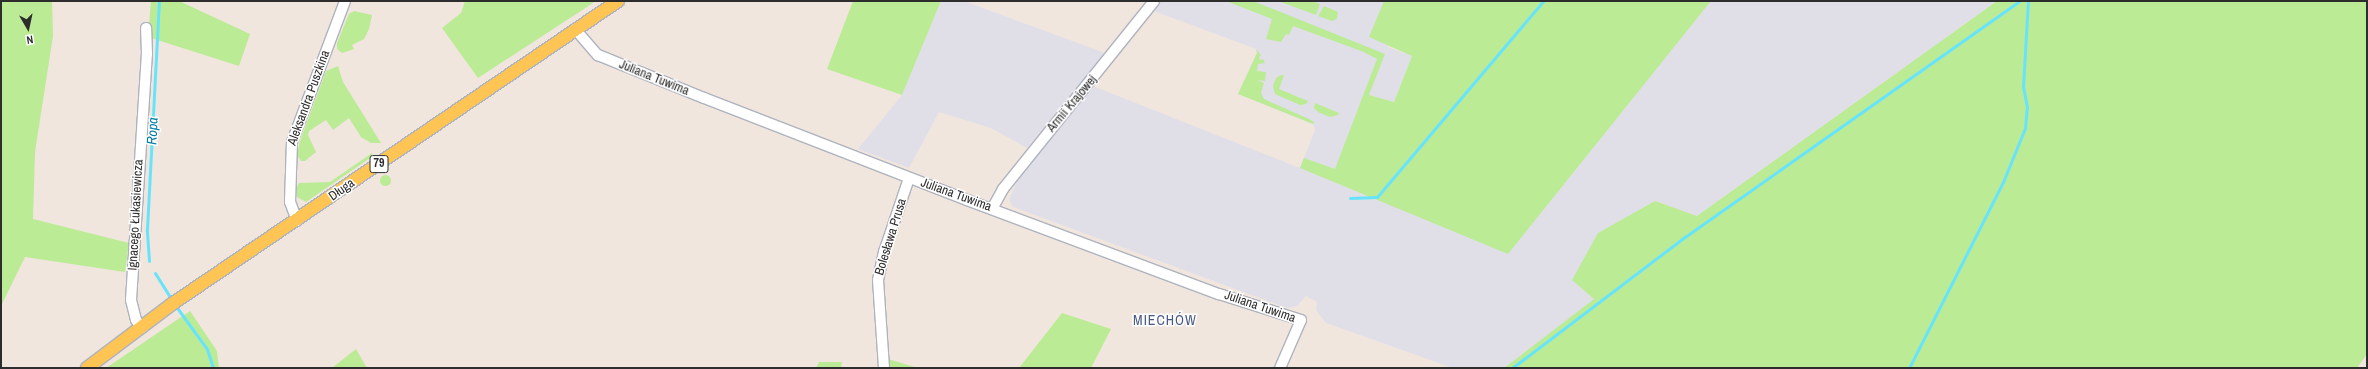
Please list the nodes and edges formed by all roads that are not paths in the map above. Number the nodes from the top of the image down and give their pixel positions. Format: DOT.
graph roads {
  1 [pos="345,1"];
  2 [pos="618,1"];
  3 [pos="1154,1"];
  4 [pos="146,28"];
  5 [pos="575,29"];
  6 [pos="909,178"];
  7 [pos="992,209"];
  8 [pos="296,221"];
  9 [pos="142,328"];
  10 [pos="87,368"];
  11 [pos="884,368"];
  12 [pos="1280,368"];
  1 -- 8 [label="street, Aleksandra Puszkina"];
  2 -- 5 [label="main road, Długa / 79"];
  3 -- 7 [label="street, Armii Krajowej"];
  4 -- 9 [label="street, Ignacego Łukasiewicza"];
  5 -- 6 [label="street, Juliana Tuwima"];
  5 -- 8 [label="main road, Długa / 79"];
  6 -- 7 [label="street, Juliana Tuwima"];
  6 -- 11 [label="street, Bolesława Prusa"];
  7 -- 12 [label="street, Juliana Tuwima"];
  8 -- 9 [label="main road, Długa / 79"];
  9 -- 10 [label="main road, Długa / 79"];
}
